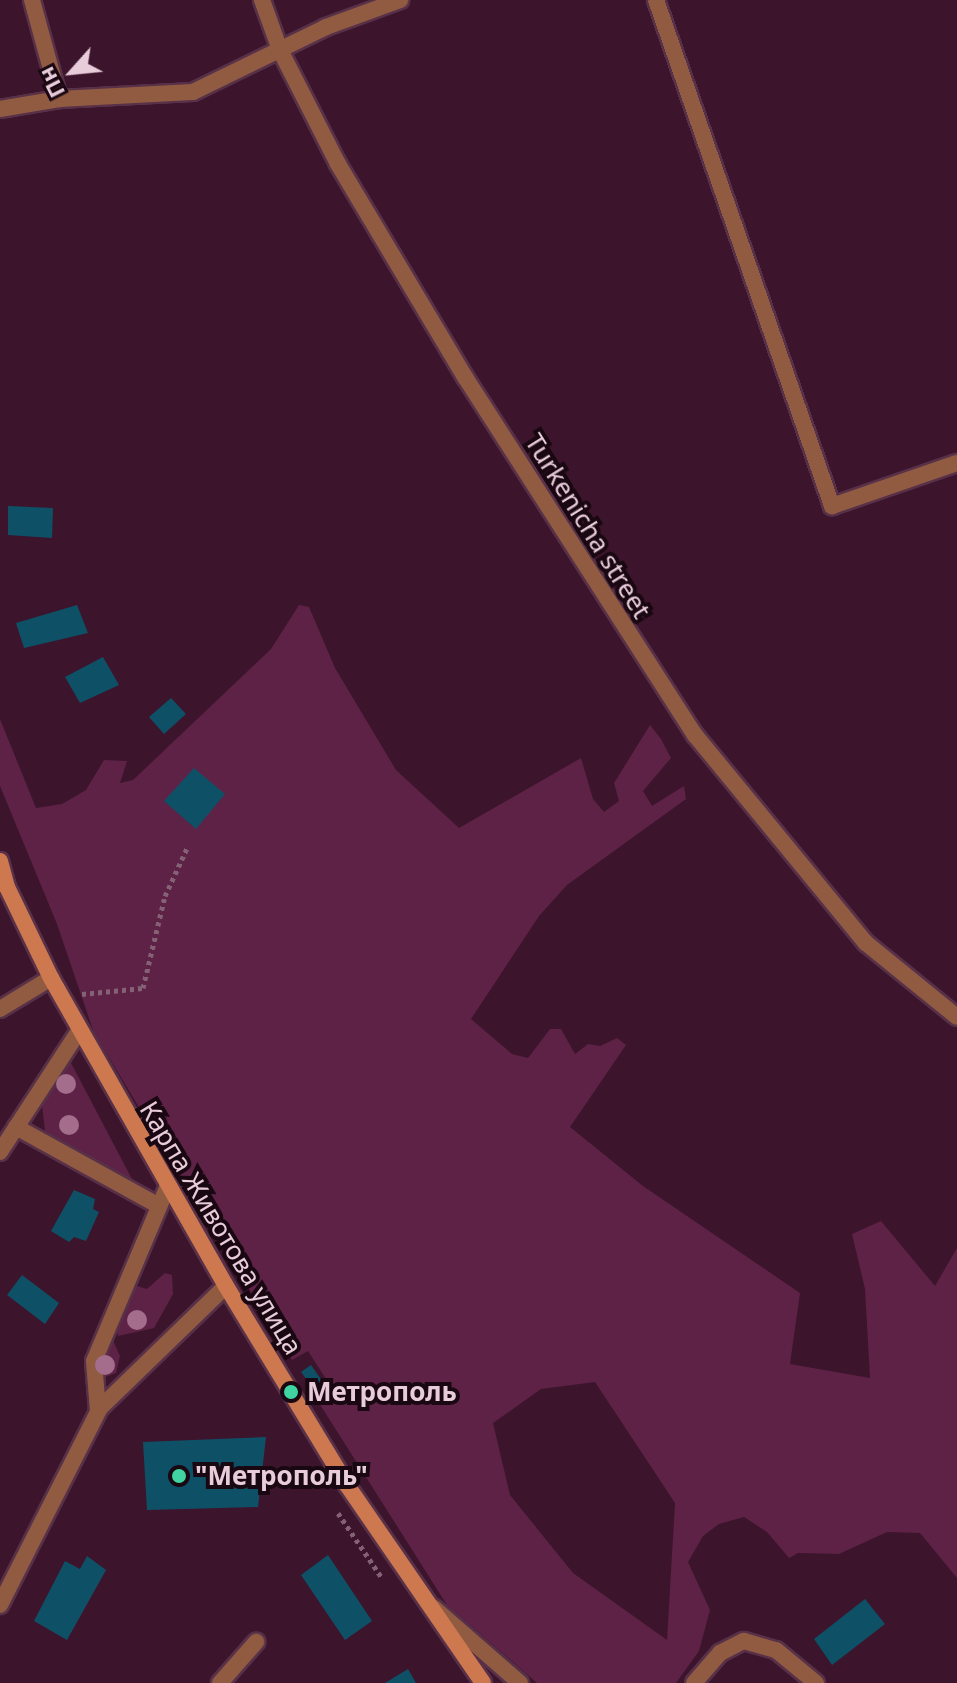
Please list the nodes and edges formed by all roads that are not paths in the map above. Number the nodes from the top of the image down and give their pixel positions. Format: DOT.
graph roads {
  1 [pos="32,0"];
  2 [pos="262,0"];
  3 [pos="400,0"];
  4 [pos="656,0"];
  5 [pos="280,50"];
  6 [pos="59,99"];
  7 [pos="0,109"];
  8 [pos="957,463"];
  9 [pos="0,861"];
  10 [pos="51,978"];
  11 [pos="0,1009"];
  12 [pos="957,1017"];
  13 [pos="79,1031"];
  14 [pos="16,1127"];
  15 [pos="0,1152"];
  16 [pos="168,1186"];
  17 [pos="159,1206"];
  18 [pos="226,1286"];
  19 [pos="98,1411"];
  20 [pos="8,1570"];
  21 [pos="423,1598"];
  22 [pos="0,1605"];
  23 [pos="256,1642"];
  24 [pos="220,1683"];
  25 [pos="483,1683"];
  26 [pos="520,1683"];
  27 [pos="694,1683"];
  28 [pos="816,1683"];
  1 -- 6 [label="street"];
  2 -- 5 [label="street, Turkenicha street"];
  3 -- 5 [label="street"];
  4 -- 8 [label="street"];
  5 -- 6 [label="street"];
  5 -- 12 [label="street, Turkenicha street"];
  6 -- 7 [label="street"];
  9 -- 10 [label="main road, Карпа Животова улица"];
  10 -- 11 [label="street"];
  10 -- 13 [label="main road, Карпа Животова улица"];
  13 -- 14 [label="street"];
  13 -- 16 [label="main road, Карпа Животова улица"];
  14 -- 15 [label="street"];
  14 -- 17 [label="street"];
  16 -- 17 [label="street"];
  16 -- 18 [label="main road, Карпа Животова улица"];
  17 -- 19 [label="street"];
  18 -- 19 [label="street"];
  18 -- 21 [label="main road, Карпа Животова улица"];
  19 -- 20 [label="street"];
  20 -- 22 [label="street"];
  21 -- 25 [label="main road, Карпа Животова улица"];
  21 -- 26 [label="street"];
  23 -- 24 [label="street"];
  27 -- 28 [label="street"];
}
